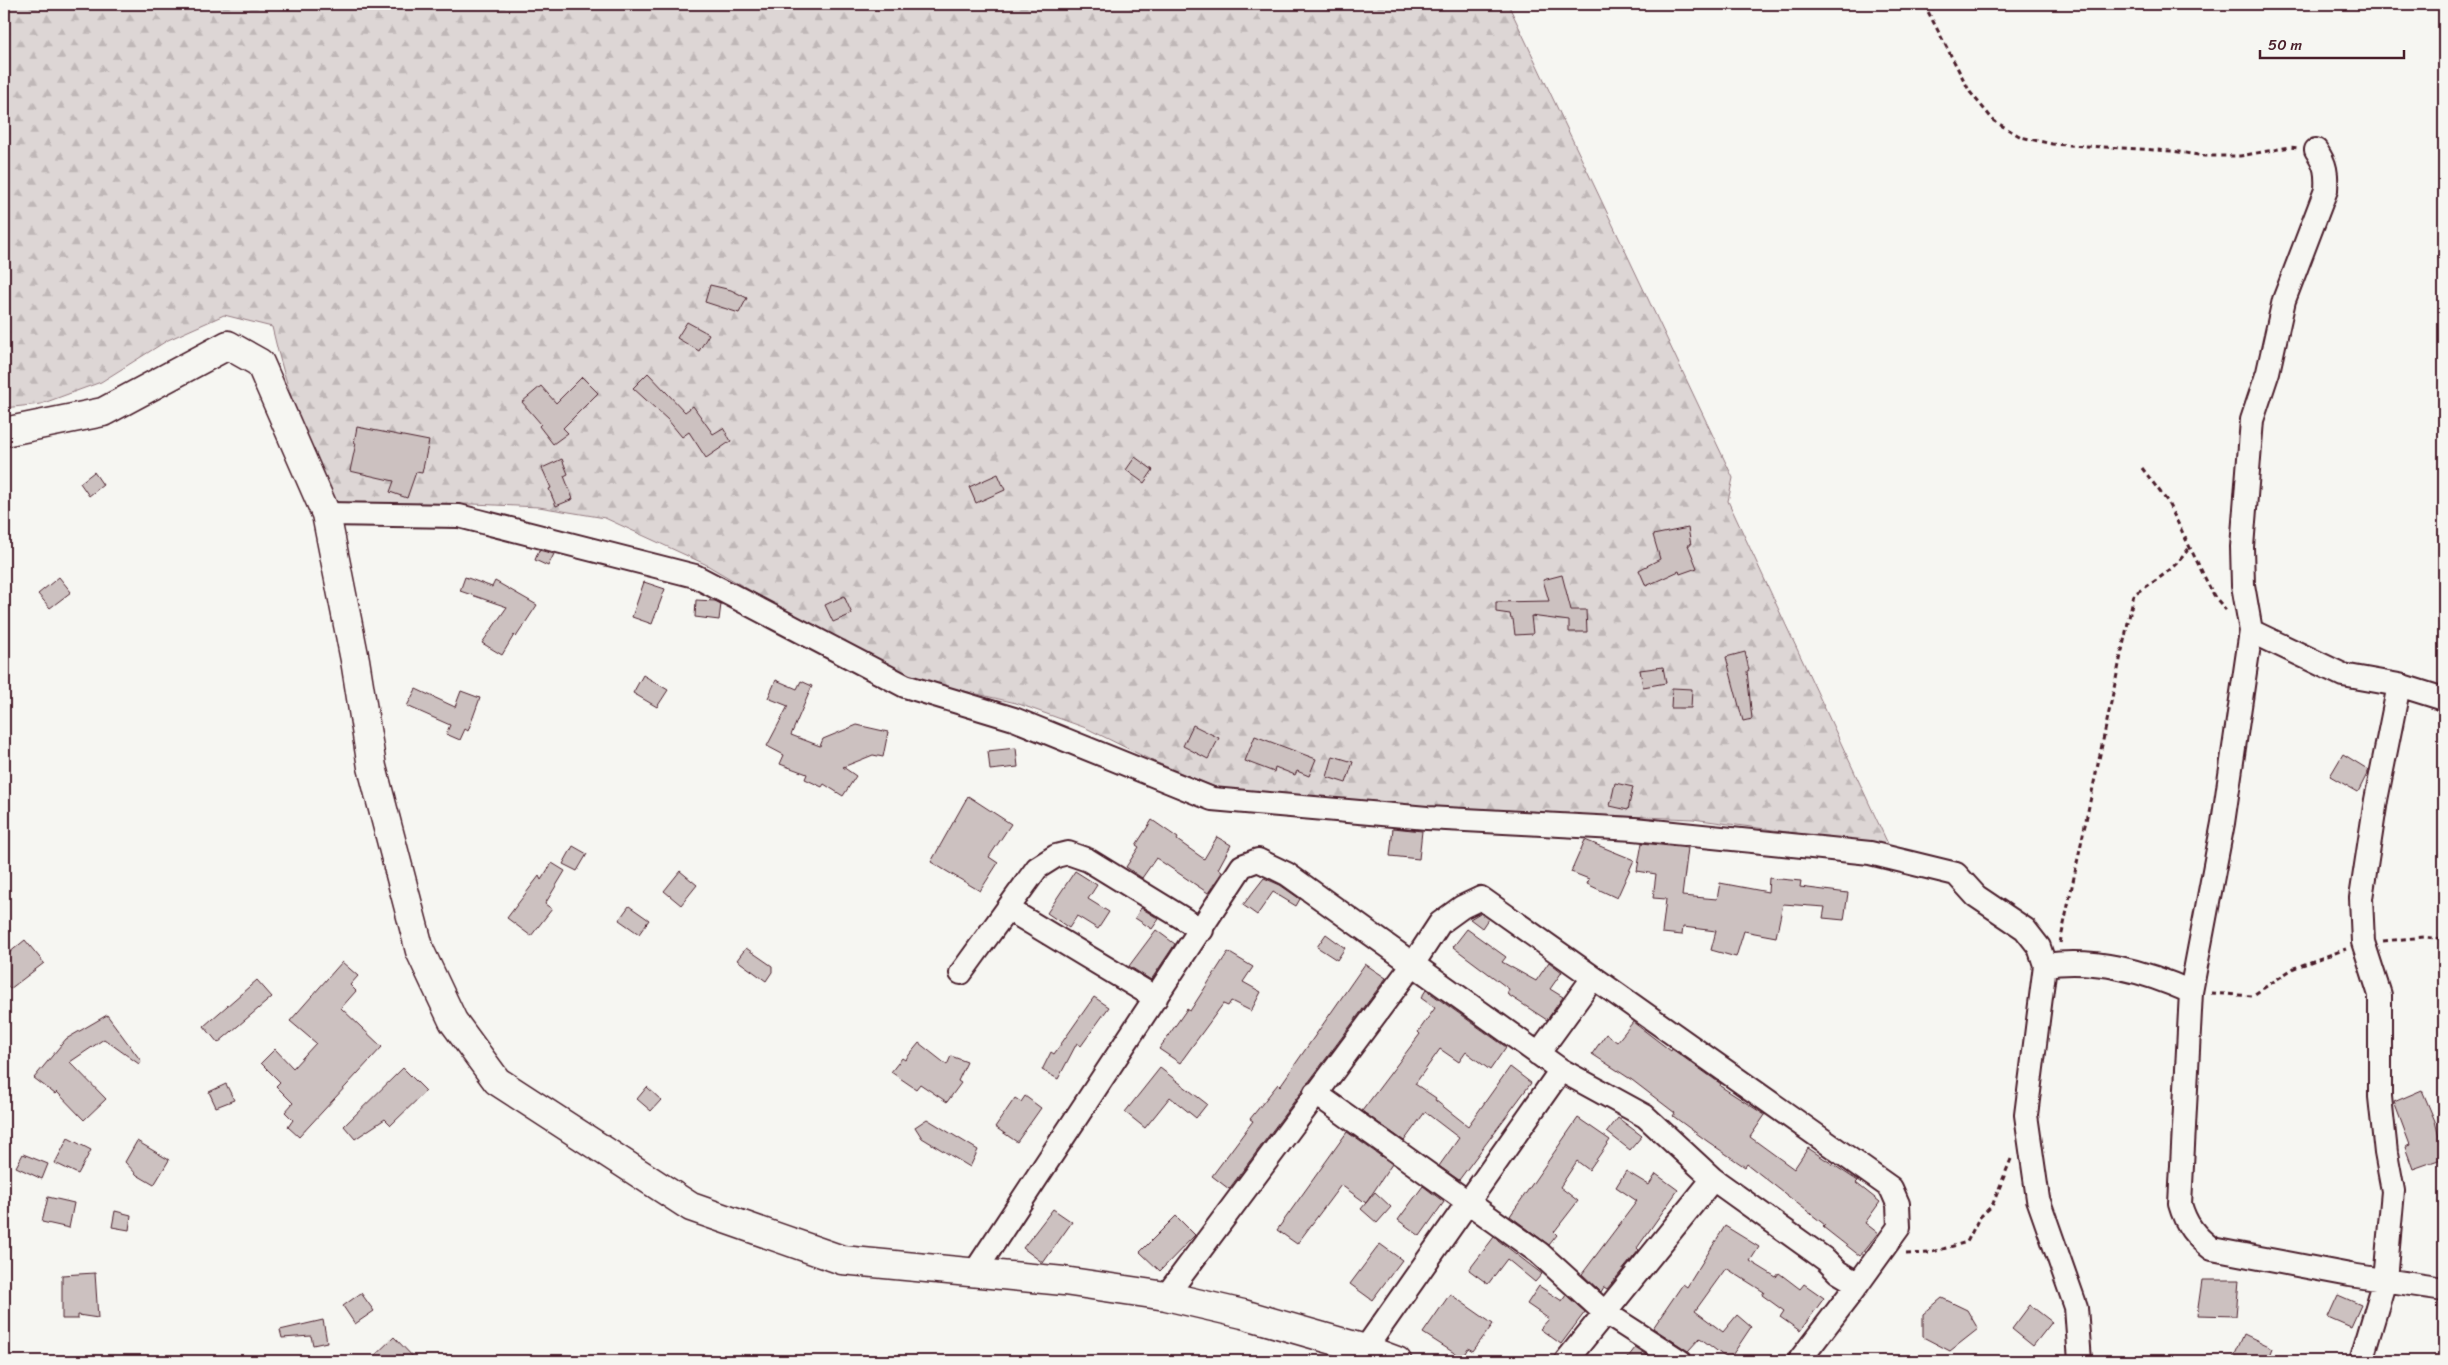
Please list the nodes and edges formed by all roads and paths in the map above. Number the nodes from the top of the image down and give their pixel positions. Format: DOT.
graph roads {
  1 [pos="1924,4"];
  2 [pos="2316,150"];
  3 [pos="4,432"];
  4 [pos="2142,468"];
  5 [pos="326,514"];
  6 [pos="2189,548"];
  7 [pos="2251,631"];
  8 [pos="2399,685"];
  9 [pos="2444,699"];
  10 [pos="1008,908"];
  11 [pos="1202,930"];
  12 [pos="2444,939"];
  13 [pos="2363,942"];
  14 [pos="1413,964"];
  15 [pos="2051,964"];
  16 [pos="961,973"];
  17 [pos="1593,978"];
  18 [pos="2191,992"];
  19 [pos="1156,998"];
  20 [pos="1538,1054"];
  21 [pos="1561,1070"];
  22 [pos="1315,1093"];
  23 [pos="2014,1150"];
  24 [pos="1713,1179"];
  25 [pos="1466,1203"];
  26 [pos="1882,1251"];
  27 [pos="974,1273"];
  28 [pos="2385,1280"];
  29 [pos="1858,1284"];
  30 [pos="2444,1289"];
  31 [pos="1166,1296"];
  32 [pos="1604,1312"];
  33 [pos="1365,1349"];
  34 [pos="1397,1361"];
  35 [pos="1566,1361"];
  36 [pos="1680,1361"];
  37 [pos="1799,1361"];
  38 [pos="2080,1361"];
  39 [pos="2360,1361"];
  1 -- 2 [label="path"];
  2 -- 7 [label="street"];
  3 -- 5 [label="street"];
  4 -- 6 [label="path"];
  5 -- 15 [label="street"];
  5 -- 27 [label="street"];
  6 -- 7 [label="path"];
  6 -- 15 [label="path"];
  7 -- 8 [label="street"];
  7 -- 18 [label="street"];
  8 -- 9 [label="street"];
  8 -- 13 [label="street"];
  10 -- 11 [label="street"];
  10 -- 16 [label="street"];
  10 -- 19 [label="street"];
  11 -- 14 [label="street"];
  11 -- 19 [label="street"];
  12 -- 13 [label="path"];
  13 -- 18 [label="path"];
  13 -- 28 [label="street"];
  14 -- 17 [label="street"];
  14 -- 20 [label="street"];
  14 -- 22 [label="street"];
  15 -- 18 [label="street"];
  15 -- 38 [label="street"];
  17 -- 20 [label="street"];
  17 -- 26 [label="street"];
  18 -- 28 [label="street"];
  19 -- 27 [label="street"];
  20 -- 21 [label="street"];
  21 -- 24 [label="street"];
  21 -- 25 [label="street"];
  22 -- 25 [label="street"];
  22 -- 31 [label="street"];
  23 -- 26 [label="path"];
  24 -- 29 [label="street"];
  24 -- 32 [label="street"];
  25 -- 32 [label="street"];
  25 -- 33 [label="street"];
  26 -- 29 [label="street"];
  27 -- 31 [label="street"];
  28 -- 30 [label="street"];
  28 -- 39 [label="street"];
  29 -- 37 [label="street"];
  31 -- 33 [label="street"];
  32 -- 35 [label="street"];
  32 -- 36 [label="street"];
  33 -- 34 [label="street"];
}
